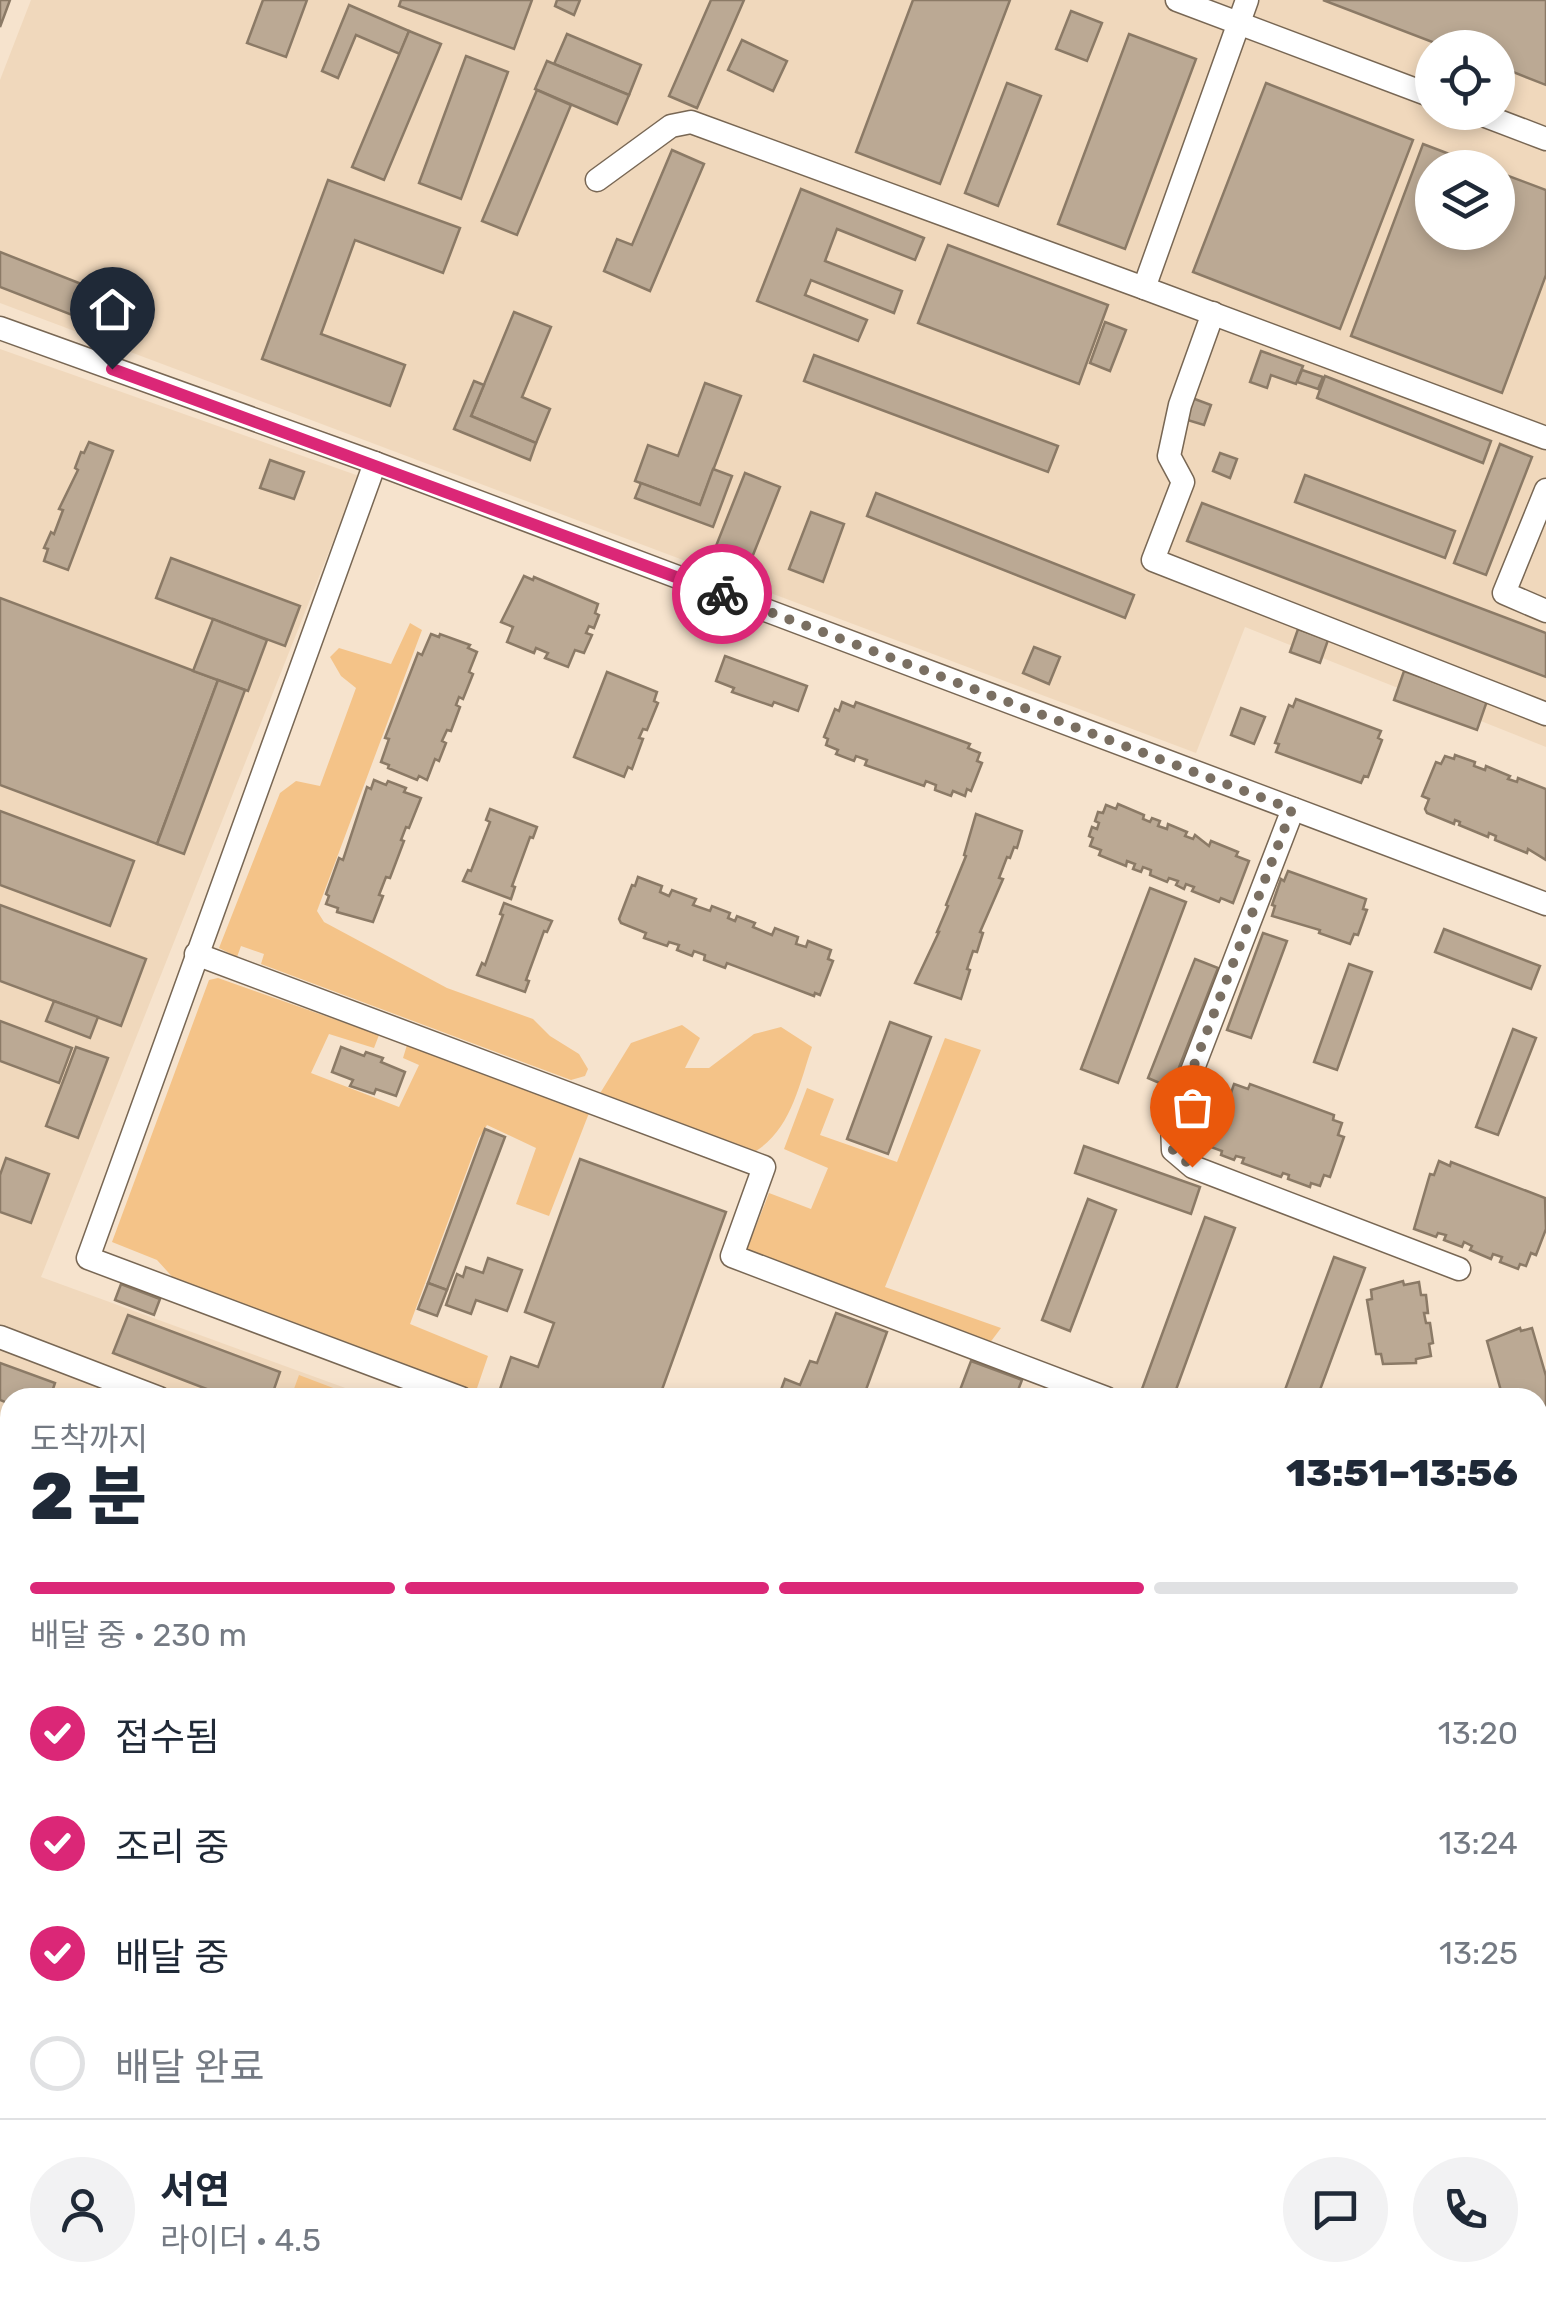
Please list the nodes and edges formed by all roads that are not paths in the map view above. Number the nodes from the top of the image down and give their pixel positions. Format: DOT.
graph roads {
  1 [pos="1177,0"];
  2 [pos="1248,0"];
  3 [pos="1239,24"];
  4 [pos="1415,90"];
  5 [pos="1515,127"];
  6 [pos="1546,139"];
  7 [pos="597,180"];
  8 [pos="1144,288"];
  9 [pos="1213,313"];
  10 [pos="0,328"];
  11 [pos="1546,438"];
  12 [pos="375,463"];
  13 [pos="1546,490"];
  14 [pos="1546,610"];
  15 [pos="1546,714"];
  16 [pos="1292,809"];
  17 [pos="1546,904"];
  18 [pos="196,954"];
  19 [pos="1460,1269"];
  20 [pos="0,1338"];
  21 [pos="132,1388"];
  22 [pos="434,1388"];
  23 [pos="1080,1388"];
  1 -- 3 [label="street"];
  2 -- 3 [label="street"];
  3 -- 4 [label="street"];
  3 -- 8 [label="street"];
  5 -- 6 [label="street"];
  7 -- 8 [label="street"];
  8 -- 9 [label="street"];
  9 -- 11 [label="street"];
  9 -- 15 [label="street"];
  10 -- 12 [label="street"];
  12 -- 16 [label="street"];
  12 -- 18 [label="street"];
  13 -- 14 [label="street"];
  16 -- 17 [label="street"];
  16 -- 19 [label="street"];
  18 -- 22 [label="street"];
  18 -- 23 [label="street"];
  20 -- 21 [label="street"];
}
